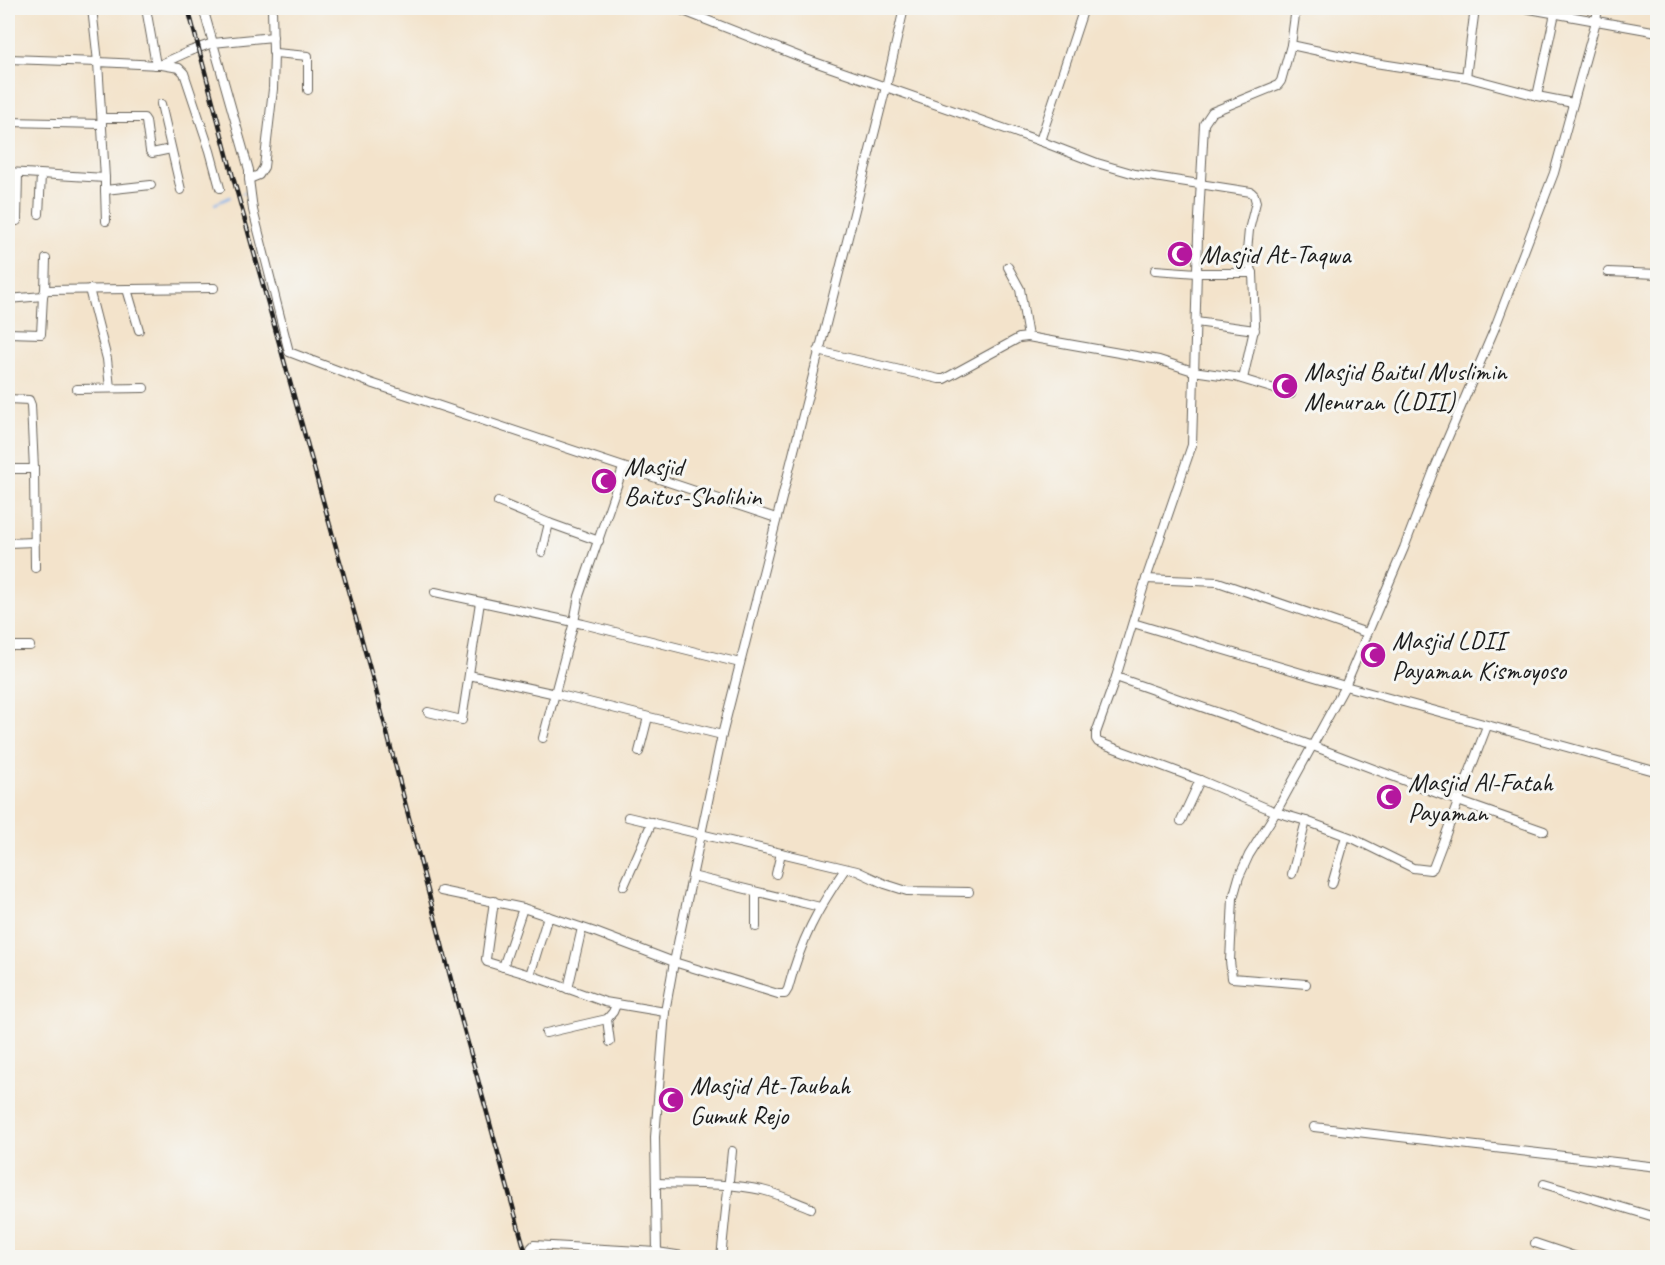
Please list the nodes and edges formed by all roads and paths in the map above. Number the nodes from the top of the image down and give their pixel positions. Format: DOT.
graph roads {
  1 [pos="92,8"];
  2 [pos="146,8"];
  3 [pos="218,8"];
  4 [pos="272,8"];
  5 [pos="676,8"];
  6 [pos="904,8"];
  7 [pos="1084,8"];
  8 [pos="1296,8"];
  9 [pos="1475,8"];
  10 [pos="1524,8"];
  11 [pos="1598,8"];
  12 [pos="203,10"];
  13 [pos="1555,13"];
  14 [pos="1596,21"];
  15 [pos="1658,32"];
  16 [pos="273,37"];
  17 [pos="213,43"];
  18 [pos="1291,45"];
  19 [pos="274,52"];
  20 [pos="8,59"];
  21 [pos="98,62"];
  22 [pos="158,65"];
  23 [pos="1466,76"];
  24 [pos="886,87"];
  25 [pos="308,90"];
  26 [pos="1537,96"];
  27 [pos="1573,103"];
  28 [pos="160,104"];
  29 [pos="102,121"];
  30 [pos="8,122"];
  31 [pos="1040,141"];
  32 [pos="171,149"];
  33 [pos="8,172"];
  34 [pos="18,173"];
  35 [pos="41,175"];
  36 [pos="105,178"];
  37 [pos="249,179"];
  38 [pos="152,185"];
  39 [pos="1201,185"];
  40 [pos="220,188"];
  41 [pos="105,190"];
  42 [pos="181,190"];
  43 [pos="39,214"];
  44 [pos="105,220"];
  45 [pos="17,221"];
  46 [pos="46,259"];
  47 [pos="1008,267"];
  48 [pos="1155,270"];
  49 [pos="1608,272"];
  50 [pos="1197,273"];
  51 [pos="1254,273"];
  52 [pos="1658,274"];
  53 [pos="214,288"];
  54 [pos="90,289"];
  55 [pos="127,289"];
  56 [pos="44,293"];
  57 [pos="8,298"];
  58 [pos="1196,322"];
  59 [pos="139,330"];
  60 [pos="1255,330"];
  61 [pos="8,333"];
  62 [pos="1028,337"];
  63 [pos="818,351"];
  64 [pos="1193,371"];
  65 [pos="1243,379"];
  66 [pos="110,388"];
  67 [pos="144,388"];
  68 [pos="76,389"];
  69 [pos="1291,394"];
  70 [pos="8,399"];
  71 [pos="623,468"];
  72 [pos="8,469"];
  73 [pos="34,469"];
  74 [pos="498,502"];
  75 [pos="776,518"];
  76 [pos="549,523"];
  77 [pos="599,541"];
  78 [pos="34,542"];
  79 [pos="8,543"];
  80 [pos="542,552"];
  81 [pos="35,568"];
  82 [pos="1146,579"];
  83 [pos="435,592"];
  84 [pos="480,602"];
  85 [pos="574,622"];
  86 [pos="1133,623"];
  87 [pos="1367,633"];
  88 [pos="8,646"];
  89 [pos="30,646"];
  90 [pos="740,663"];
  91 [pos="469,675"];
  92 [pos="1116,677"];
  93 [pos="1345,686"];
  94 [pos="556,694"];
  95 [pos="428,712"];
  96 [pos="648,717"];
  97 [pos="1487,726"];
  98 [pos="722,735"];
  99 [pos="543,738"];
  100 [pos="1313,746"];
  101 [pos="639,752"];
  102 [pos="1658,772"];
  103 [pos="1200,780"];
  104 [pos="1458,801"];
  105 [pos="1276,812"];
  106 [pos="628,817"];
  107 [pos="1181,821"];
  108 [pos="1306,821"];
  109 [pos="652,822"];
  110 [pos="1545,831"];
  111 [pos="700,834"];
  112 [pos="1346,836"];
  113 [pos="781,853"];
  114 [pos="845,869"];
  115 [pos="776,874"];
  116 [pos="1292,874"];
  117 [pos="692,876"];
  118 [pos="1332,884"];
  119 [pos="624,886"];
  120 [pos="441,891"];
  121 [pos="756,892"];
  122 [pos="969,892"];
  123 [pos="494,902"];
  124 [pos="820,907"];
  125 [pos="524,908"];
  126 [pos="548,916"];
  127 [pos="756,927"];
  128 [pos="582,928"];
  129 [pos="674,962"];
  130 [pos="503,967"];
  131 [pos="530,975"];
  132 [pos="1306,984"];
  133 [pos="568,989"];
  134 [pos="616,1005"];
  135 [pos="665,1012"];
  136 [pos="607,1019"];
  137 [pos="546,1033"];
  138 [pos="610,1042"];
  139 [pos="1314,1127"];
  140 [pos="732,1150"];
  141 [pos="1658,1167"];
  142 [pos="656,1183"];
  143 [pos="1544,1184"];
  144 [pos="729,1185"];
  145 [pos="811,1208"];
  146 [pos="1658,1218"];
  147 [pos="1535,1243"];
  148 [pos="657,1252"];
  149 [pos="534,1257"];
  150 [pos="696,1257"];
  151 [pos="721,1257"];
  152 [pos="1580,1257"];
  1 -- 21 [label="street"];
  2 -- 22 [label="street"];
  3 -- 12 [label="street"];
  4 -- 16 [label="street"];
  5 -- 24 [label="street"];
  6 -- 24 [label="street"];
  7 -- 31 [label="street"];
  8 -- 18 [label="street"];
  9 -- 23 [label="street"];
  10 -- 13 [label="street"];
  11 -- 14 [label="street"];
  12 -- 17 [label="street"];
  13 -- 14 [label="street"];
  13 -- 26 [label="street"];
  14 -- 15 [label="street"];
  14 -- 27 [label="street"];
  16 -- 17 [label="street"];
  16 -- 19 [label="street"];
  17 -- 22 [label="street"];
  17 -- 37 [label="street"];
  18 -- 23 [label="street"];
  18 -- 39 [label="street"];
  19 -- 25 [label="street"];
  19 -- 37 [label="street"];
  20 -- 21 [label="street"];
  21 -- 22 [label="street"];
  21 -- 29 [label="street"];
  22 -- 40 [label="street"];
  23 -- 26 [label="street"];
  24 -- 31 [label="street"];
  24 -- 63 [label="street"];
  26 -- 27 [label="street"];
  27 -- 87 [label="street"];
  28 -- 32 [label="street"];
  29 -- 30 [label="street"];
  29 -- 32 [label="street"];
  29 -- 36 [label="street"];
  31 -- 39 [label="street"];
  32 -- 42 [label="street"];
  33 -- 34 [label="street"];
  34 -- 35 [label="street"];
  34 -- 45 [label="street"];
  35 -- 36 [label="street"];
  35 -- 43 [label="street"];
  36 -- 41 [label="street"];
  37 -- 71 [label="street"];
  38 -- 41 [label="street"];
  39 -- 50 [label="street"];
  39 -- 51 [label="street"];
  41 -- 44 [label="street"];
  46 -- 56 [label="street"];
  47 -- 62 [label="street"];
  48 -- 50 [label="street"];
  49 -- 52 [label="street"];
  50 -- 51 [label="street"];
  50 -- 58 [label="street"];
  51 -- 60 [label="street"];
  53 -- 55 [label="street"];
  54 -- 55 [label="street"];
  54 -- 56 [label="street"];
  54 -- 66 [label="street"];
  55 -- 59 [label="street"];
  56 -- 57 [label="street"];
  56 -- 61 [label="street"];
  58 -- 60 [label="street"];
  58 -- 64 [label="street"];
  60 -- 65 [label="street"];
  62 -- 63 [label="street"];
  62 -- 64 [label="street"];
  63 -- 75 [label="street"];
  64 -- 65 [label="street"];
  64 -- 82 [label="street"];
  65 -- 69 [label="street"];
  66 -- 67 [label="street"];
  66 -- 68 [label="street"];
  70 -- 73 [label="street"];
  71 -- 75 [label="street"];
  71 -- 77 [label="street"];
  72 -- 73 [label="street"];
  73 -- 78 [label="street"];
  74 -- 76 [label="street"];
  75 -- 90 [label="street"];
  76 -- 77 [label="street"];
  76 -- 80 [label="street"];
  77 -- 85 [label="street"];
  78 -- 79 [label="street"];
  78 -- 81 [label="street"];
  82 -- 86 [label="street"];
  82 -- 87 [label="street"];
  83 -- 84 [label="street"];
  84 -- 85 [label="street"];
  84 -- 91 [label="street"];
  85 -- 90 [label="street"];
  85 -- 94 [label="street"];
  86 -- 92 [label="street"];
  86 -- 93 [label="street"];
  87 -- 93 [label="street"];
  88 -- 89 [label="street"];
  90 -- 98 [label="street"];
  91 -- 94 [label="street"];
  91 -- 95 [label="street"];
  92 -- 100 [label="street"];
  92 -- 103 [label="street"];
  93 -- 97 [label="street"];
  93 -- 100 [label="street"];
  94 -- 96 [label="street"];
  94 -- 99 [label="street"];
  96 -- 98 [label="street"];
  96 -- 101 [label="street"];
  97 -- 102 [label="street"];
  97 -- 104 [label="street"];
  98 -- 111 [label="street"];
  100 -- 104 [label="street"];
  100 -- 105 [label="street"];
  103 -- 105 [label="street"];
  103 -- 107 [label="street"];
  104 -- 110 [label="street"];
  104 -- 112 [label="street"];
  105 -- 108 [label="street"];
  105 -- 132 [label="street"];
  106 -- 109 [label="street"];
  108 -- 112 [label="street"];
  108 -- 116 [label="street"];
  109 -- 111 [label="street"];
  109 -- 119 [label="street"];
  111 -- 113 [label="street"];
  111 -- 117 [label="street"];
  112 -- 118 [label="street"];
  113 -- 114 [label="street"];
  113 -- 115 [label="street"];
  114 -- 122 [label="street"];
  114 -- 124 [label="street"];
  117 -- 121 [label="street"];
  117 -- 129 [label="street"];
  120 -- 123 [label="street"];
  121 -- 124 [label="street"];
  121 -- 127 [label="street"];
  123 -- 125 [label="street"];
  123 -- 130 [label="street"];
  124 -- 129 [label="street"];
  125 -- 126 [label="street"];
  125 -- 130 [label="street"];
  126 -- 128 [label="street"];
  126 -- 131 [label="street"];
  128 -- 129 [label="street"];
  128 -- 133 [label="street"];
  129 -- 135 [label="street"];
  130 -- 131 [label="street"];
  131 -- 133 [label="street"];
  133 -- 134 [label="street"];
  134 -- 135 [label="street"];
  134 -- 136 [label="street"];
  135 -- 142 [label="street"];
  136 -- 137 [label="street"];
  136 -- 138 [label="street"];
  139 -- 141 [label="street"];
  140 -- 144 [label="street"];
  142 -- 144 [label="street"];
  142 -- 148 [label="street"];
  143 -- 146 [label="street"];
  144 -- 145 [label="street"];
  144 -- 151 [label="street"];
  147 -- 152 [label="street"];
  148 -- 149 [label="street"];
  148 -- 150 [label="street"];
}
